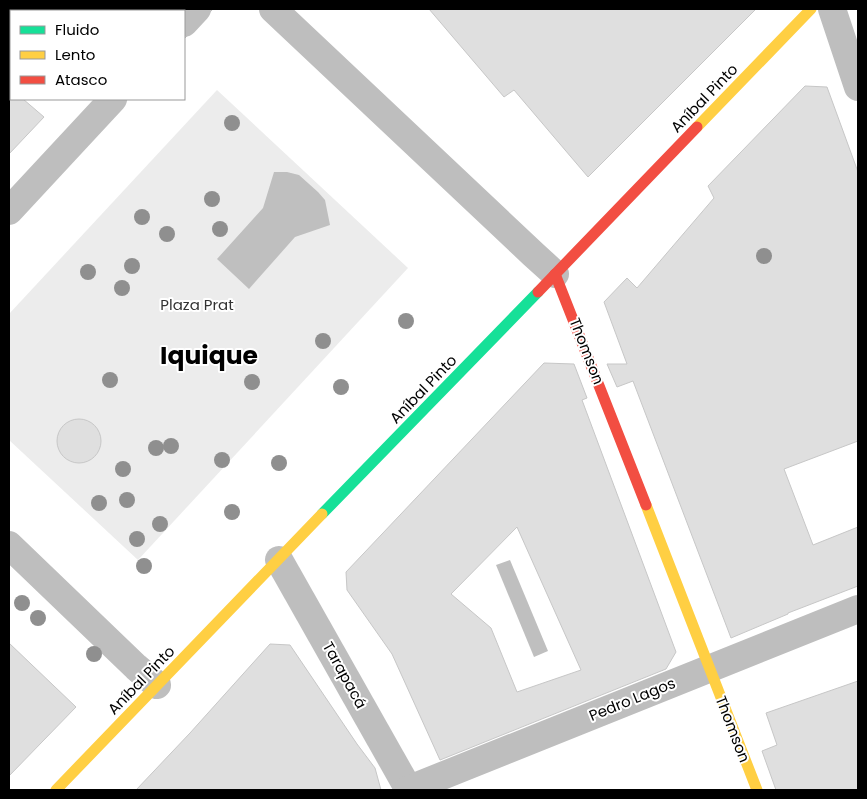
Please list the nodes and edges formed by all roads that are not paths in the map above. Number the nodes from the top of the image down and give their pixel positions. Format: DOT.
graph roads {
  1 [pos="197,9"];
  2 [pos="273,9"];
  3 [pos="811,9"];
  4 [pos="832,9"];
  5 [pos="185,22"];
  6 [pos="858,87"];
  7 [pos="112,100"];
  8 [pos="9,211"];
  9 [pos="555,274"];
  10 [pos="9,545"];
  11 [pos="279,560"];
  12 [pos="858,609"];
  13 [pos="711,668"];
  14 [pos="157,685"];
  15 [pos="56,790"];
  16 [pos="408,790"];
  17 [pos="757,790"];
  1 -- 5 [label="street"];
  2 -- 9 [label="street, Thomson"];
  3 -- 9 [label="street, Aníbal Pinto"];
  4 -- 6 [label="street"];
  7 -- 8 [label="street"];
  9 -- 11 [label="street, Aníbal Pinto"];
  9 -- 13 [label="street, Thomson"];
  10 -- 14 [label="street"];
  11 -- 14 [label="street, Aníbal Pinto"];
  11 -- 16 [label="street, Tarapacá"];
  12 -- 13 [label="street, Pedro Lagos"];
  13 -- 16 [label="street, Pedro Lagos"];
  13 -- 17 [label="street, Thomson"];
  14 -- 15 [label="street, Aníbal Pinto"];
}
